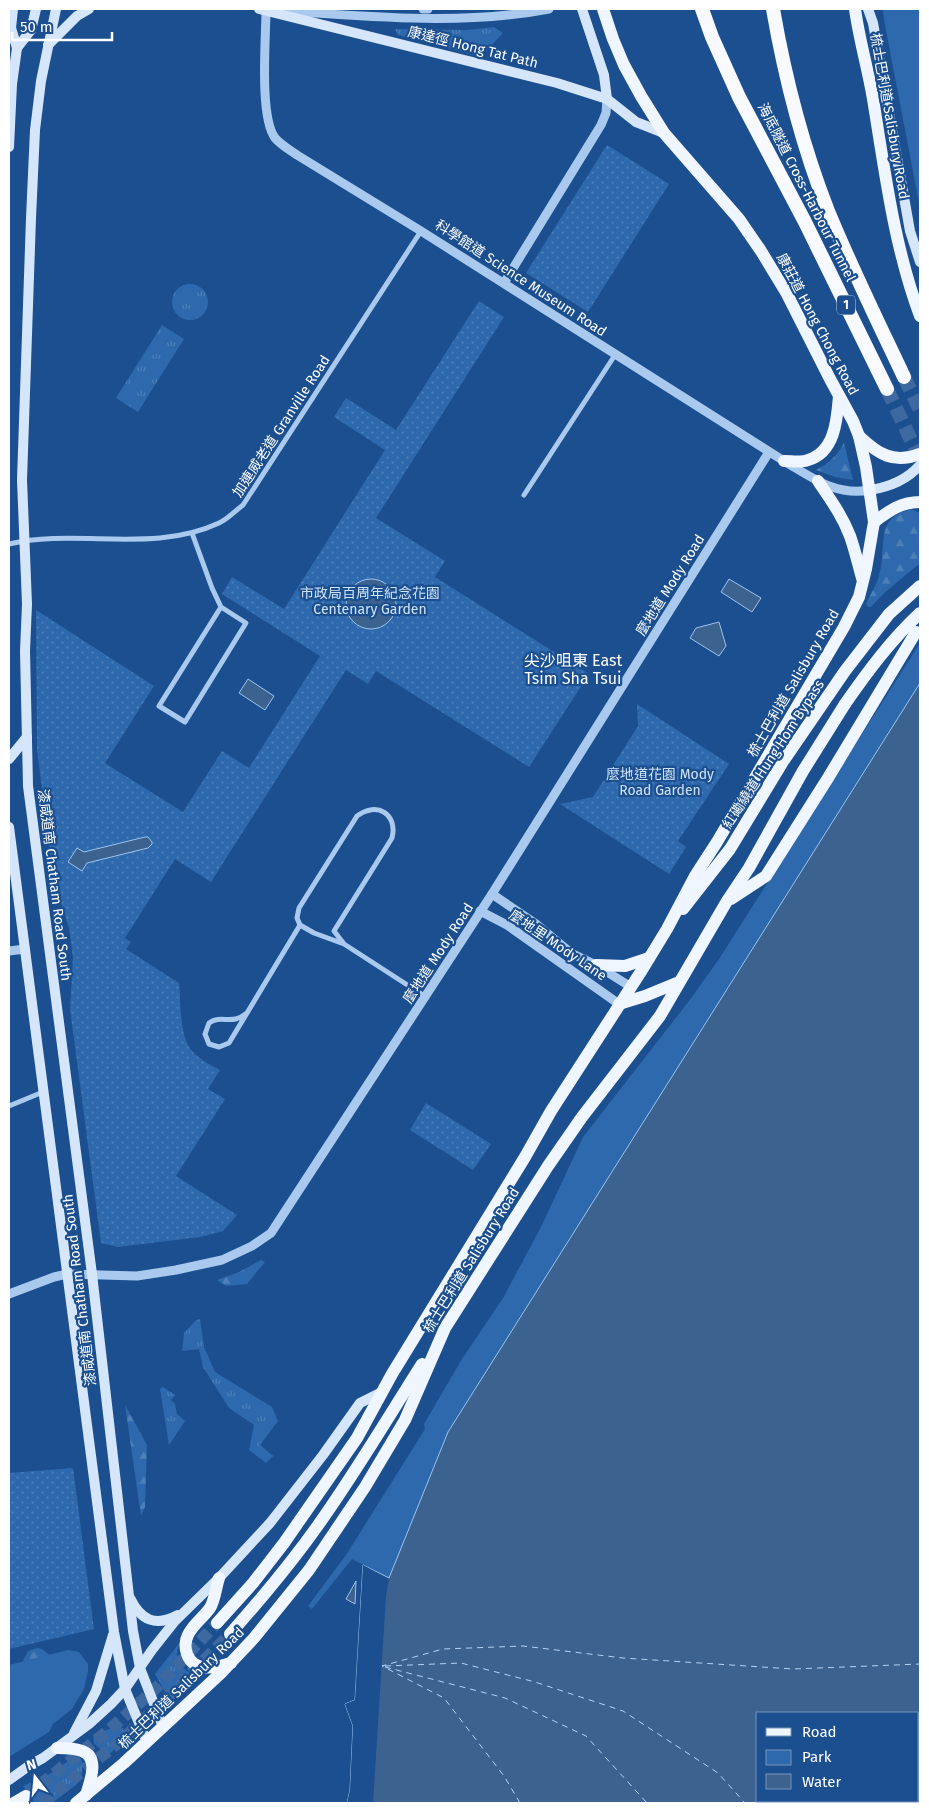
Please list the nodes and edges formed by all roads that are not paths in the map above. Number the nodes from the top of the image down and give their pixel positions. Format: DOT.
graph roads {
  1 [pos="13,9"];
  2 [pos="36,9"];
  3 [pos="56,9"];
  4 [pos="89,9"];
  5 [pos="263,9"];
  6 [pos="423,9"];
  7 [pos="428,9"];
  8 [pos="550,9"];
  9 [pos="582,9"];
  10 [pos="603,9"];
  11 [pos="702,9"];
  12 [pos="773,9"];
  13 [pos="856,9"];
  14 [pos="868,9"];
  15 [pos="48,45"];
  16 [pos="17,48"];
  17 [pos="607,99"];
  18 [pos="664,134"];
  19 [pos="9,147"];
  20 [pos="421,231"];
  21 [pos="920,262"];
  22 [pos="504,283"];
  23 [pos="920,316"];
  24 [pos="615,355"];
  25 [pos="904,377"];
  26 [pos="887,389"];
  27 [pos="839,396"];
  28 [pos="859,436"];
  29 [pos="769,452"];
  30 [pos="920,454"];
  31 [pos="784,461"];
  32 [pos="920,465"];
  33 [pos="818,481"];
  34 [pos="870,490"];
  35 [pos="524,495"];
  36 [pos="920,502"];
  37 [pos="874,522"];
  38 [pos="192,532"];
  39 [pos="24,540"];
  40 [pos="9,544"];
  41 [pos="863,580"];
  42 [pos="920,586"];
  43 [pos="222,607"];
  44 [pos="920,613"];
  45 [pos="916,632"];
  46 [pos="27,737"];
  47 [pos="9,759"];
  48 [pos="9,827"];
  49 [pos="730,849"];
  50 [pos="492,894"];
  51 [pos="727,901"];
  52 [pos="480,911"];
  53 [pos="300,924"];
  54 [pos="667,929"];
  55 [pos="344,944"];
  56 [pos="25,949"];
  57 [pos="9,951"];
  58 [pos="649,958"];
  59 [pos="596,965"];
  60 [pos="680,982"];
  61 [pos="631,986"];
  62 [pos="426,997"];
  63 [pos="619,1004"];
  64 [pos="247,1013"];
  65 [pos="44,1092"];
  66 [pos="9,1106"];
  67 [pos="68,1274"];
  68 [pos="92,1274"];
  69 [pos="9,1294"];
  70 [pos="440,1336"];
  71 [pos="382,1392"];
  72 [pos="219,1578"];
  73 [pos="128,1592"];
  74 [pos="184,1612"];
  75 [pos="218,1623"];
  76 [pos="114,1632"];
  77 [pos="230,1634"];
  78 [pos="231,1663"];
  79 [pos="140,1668"];
  80 [pos="125,1689"];
  81 [pos="163,1727"];
  82 [pos="72,1736"];
  83 [pos="147,1742"];
  84 [pos="57,1748"];
  85 [pos="9,1780"];
  86 [pos="26,1796"];
  87 [pos="81,1799"];
  88 [pos="14,1803"];
  1 -- 16 [label="main road"];
  2 -- 16 [label="main road"];
  3 -- 15 [label="main road, 漆咸道南 Chatham Road South"];
  4 -- 15 [label="main road"];
  5 -- 8 [label="street"];
  5 -- 17 [label="main road, 康達徑 Hong Tat Path"];
  5 -- 20 [label="street, 科學館道 Science Museum Road"];
  6 -- 7 [label="street"];
  9 -- 17 [label="main road"];
  10 -- 18 [label="main road, 康莊道 Hong Chong Road"];
  11 -- 26 [label="highway, 海底隧道 Cross-Harbour Tunnel / 1"];
  12 -- 25 [label="highway, 海底隧道 Cross-Harbour Tunnel / 1"];
  13 -- 23 [label="main road, 梳士巴利道 Salisbury Road"];
  14 -- 21 [label="main road, 梳士巴利道 Salisbury Road"];
  15 -- 39 [label="main road, 漆咸道南 Chatham Road South"];
  16 -- 19 [label="main road"];
  17 -- 18 [label="main road, 康達徑 Hong Tat Path"];
  17 -- 22 [label="street"];
  18 -- 27 [label="main road, 康莊道 Hong Chong Road"];
  20 -- 22 [label="street, 科學館道 Science Museum Road"];
  20 -- 38 [label="street, 加連威老道 Granville Road"];
  22 -- 24 [label="street, 科學館道 Science Museum Road"];
  24 -- 29 [label="street, 科學館道 Science Museum Road"];
  24 -- 35 [label="street"];
  27 -- 28 [label="main road, 康莊道 Hong Chong Road"];
  27 -- 31 [label="main road"];
  28 -- 30 [label="main road"];
  28 -- 34 [label="main road, 康莊道 Hong Chong Road"];
  29 -- 31 [label="street, 科學館道 Science Museum Road"];
  29 -- 50 [label="street, 麼地道 Mody Road"];
  31 -- 33 [label="street, 科學館道 Science Museum Road"];
  32 -- 34 [label="main road"];
  33 -- 34 [label="street, 科學館道 Science Museum Road"];
  33 -- 41 [label="main road"];
  34 -- 37 [label="main road, 梳士巴利道 Salisbury Road"];
  36 -- 37 [label="main road"];
  37 -- 41 [label="main road, 梳士巴利道 Salisbury Road"];
  38 -- 39 [label="street, 加連威老道 Granville Road"];
  38 -- 43 [label="street"];
  39 -- 40 [label="street, 加連威老道 Granville Road"];
  39 -- 46 [label="main road, 漆咸道南 Chatham Road South"];
  41 -- 54 [label="main road, 梳士巴利道 Salisbury Road"];
  42 -- 49 [label="main road, 紅磡繞道 Hung Hom Bypass"];
  43 -- 43 [label="street"];
  44 -- 51 [label="main road, 梳士巴利道 Salisbury Road, bridge"];
  45 -- 51 [label="main road, 梳士巴利道 Salisbury Road"];
  46 -- 47 [label="main road"];
  46 -- 68 [label="main road, 漆咸道南 Chatham Road South"];
  48 -- 56 [label="main road, 漆咸道南 Chatham Road South"];
  49 -- 54 [label="main road, 梳士巴利道 Salisbury Road"];
  50 -- 52 [label="street, 麼地道 Mody Road"];
  50 -- 59 [label="street, 麼地里 Mody Lane"];
  51 -- 60 [label="main road, 梳士巴利道 Salisbury Road"];
  52 -- 62 [label="street, 麼地道 Mody Road"];
  52 -- 63 [label="street, 麼地里 Mody Lane"];
  53 -- 55 [label="street"];
  53 -- 55 [label="street"];
  53 -- 64 [label="street"];
  54 -- 58 [label="main road, 梳士巴利道 Salisbury Road"];
  55 -- 62 [label="street"];
  56 -- 57 [label="street"];
  56 -- 65 [label="main road, 漆咸道南 Chatham Road South"];
  58 -- 59 [label="main road"];
  58 -- 61 [label="main road, 梳士巴利道 Salisbury Road"];
  59 -- 61 [label="street, 麼地里 Mody Lane"];
  60 -- 63 [label="main road"];
  60 -- 70 [label="main road, 梳士巴利道 Salisbury Road"];
  61 -- 63 [label="main road, 梳士巴利道 Salisbury Road"];
  62 -- 68 [label="street, 麼地道 Mody Road"];
  63 -- 71 [label="main road, 梳士巴利道 Salisbury Road"];
  64 -- 64 [label="street"];
  65 -- 66 [label="street"];
  65 -- 67 [label="main road, 漆咸道南 Chatham Road South"];
  67 -- 68 [label="street, 麼地道 Mody Road"];
  67 -- 69 [label="street, 麼地道 Mody Road"];
  67 -- 76 [label="main road, 漆咸道南 Chatham Road South"];
  68 -- 73 [label="main road, 漆咸道南 Chatham Road South"];
  70 -- 77 [label="main road"];
  70 -- 78 [label="main road, 梳士巴利道 Salisbury Road"];
  71 -- 72 [label="main road"];
  71 -- 75 [label="main road, 梳士巴利道 Salisbury Road"];
  72 -- 74 [label="main road"];
  72 -- 78 [label="main road"];
  73 -- 74 [label="main road"];
  73 -- 79 [label="main road, 漆咸道南 Chatham Road South"];
  74 -- 79 [label="main road"];
  76 -- 80 [label="main road, 漆咸道南 Chatham Road South"];
  76 -- 82 [label="main road"];
  78 -- 81 [label="main road, 梳士巴利道 Salisbury Road"];
  79 -- 80 [label="main road"];
  79 -- 81 [label="main road, 漆咸道南 Chatham Road South"];
  80 -- 82 [label="main road"];
  80 -- 83 [label="main road, 漆咸道南 Chatham Road South"];
  81 -- 83 [label="main road, 梳士巴利道 Salisbury Road"];
  82 -- 84 [label="main road"];
  83 -- 87 [label="main road, 梳士巴利道 Salisbury Road"];
  84 -- 85 [label="main road"];
  84 -- 87 [label="main road"];
  86 -- 88 [label="main road"];
}
